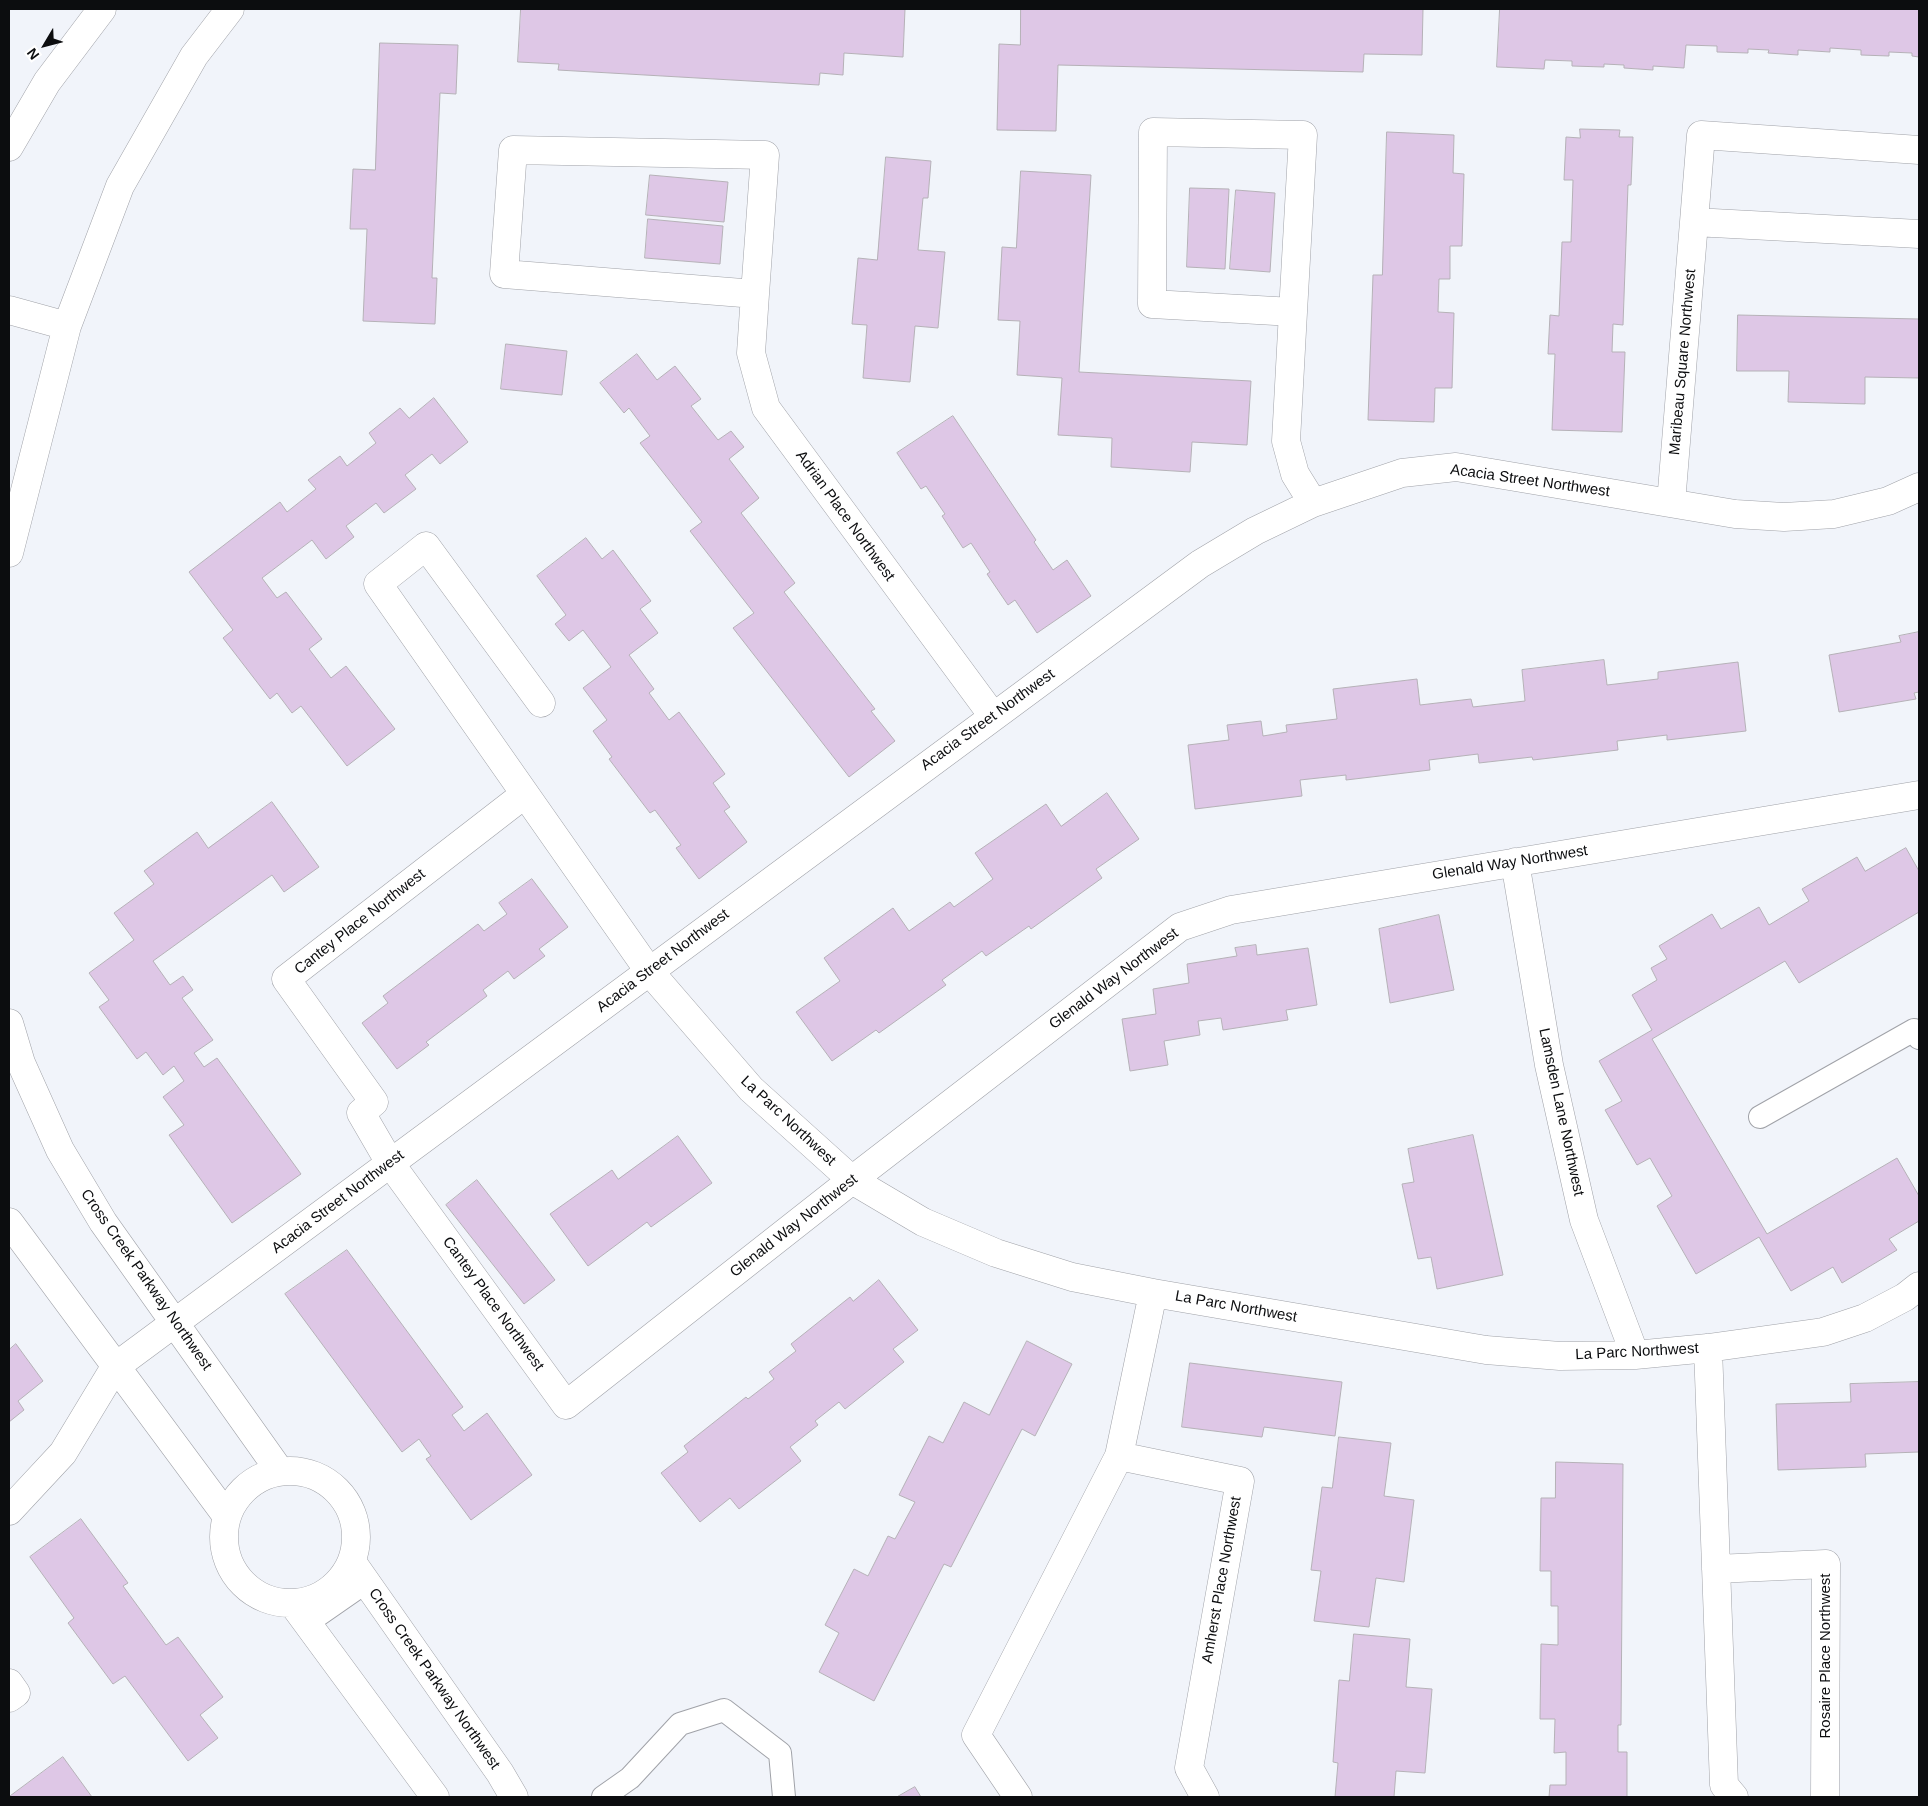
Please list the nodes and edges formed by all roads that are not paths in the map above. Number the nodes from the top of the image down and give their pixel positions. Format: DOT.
graph roads {
  1 [pos="102,9"];
  2 [pos="230,9"];
  3 [pos="9,147"];
  4 [pos="1919,150"];
  5 [pos="1694,222"];
  6 [pos="1919,234"];
  7 [pos="755,294"];
  8 [pos="9,310"];
  9 [pos="1293,312"];
  10 [pos="67,326"];
  11 [pos="1919,487"];
  12 [pos="1313,503"];
  13 [pos="1671,503"];
  14 [pos="9,553"];
  15 [pos="542,703"];
  16 [pos="993,716"];
  17 [pos="525,794"];
  18 [pos="1919,795"];
  19 [pos="1515,862"];
  20 [pos="649,971"];
  21 [pos="9,1023"];
  22 [pos="1917,1031"];
  23 [pos="1760,1117"];
  24 [pos="390,1163"];
  25 [pos="852,1180"];
  26 [pos="9,1222"];
  27 [pos="1919,1286"];
  28 [pos="1153,1293"];
  29 [pos="176,1322"];
  30 [pos="1708,1348"];
  31 [pos="1635,1355"];
  32 [pos="115,1367"];
  33 [pos="554,1388"];
  34 [pos="1119,1456"];
  35 [pos="279,1470"];
  36 [pos="9,1511"];
  37 [pos="226,1515"];
  38 [pos="1716,1569"];
  39 [pos="359,1572"];
  40 [pos="300,1614"];
  41 [pos="9,1683"];
  42 [pos="9,1698"];
  43 [pos="436,1797"];
  44 [pos="514,1797"];
  45 [pos="604,1797"];
  46 [pos="784,1797"];
  47 [pos="1018,1797"];
  48 [pos="1205,1797"];
  49 [pos="1734,1797"];
  50 [pos="1825,1797"];
  1 -- 3 [label="street"];
  2 -- 10 [label="street"];
  4 -- 5 [label="street, Maribeau Square Northwest"];
  5 -- 6 [label="street"];
  5 -- 13 [label="street, Maribeau Square Northwest"];
  7 -- 7 [label="street, Adrian Place Northwest"];
  7 -- 16 [label="street, Adrian Place Northwest"];
  8 -- 10 [label="street"];
  9 -- 9 [label="street"];
  9 -- 12 [label="street"];
  10 -- 14 [label="street"];
  11 -- 13 [label="street, Acacia Street Northwest"];
  12 -- 13 [label="street, Acacia Street Northwest"];
  12 -- 16 [label="street, Acacia Street Northwest"];
  15 -- 17 [label="street"];
  16 -- 20 [label="street, Acacia Street Northwest"];
  17 -- 20 [label="street"];
  17 -- 24 [label="street, Cantey Place Northwest"];
  18 -- 19 [label="street, Glenald Way Northwest"];
  19 -- 25 [label="street, Glenald Way Northwest"];
  19 -- 31 [label="street, Lamsden Lane Northwest"];
  20 -- 24 [label="street, Acacia Street Northwest"];
  20 -- 25 [label="street, La Parc Northwest"];
  21 -- 29 [label="street, Cross Creek Parkway Northwest"];
  22 -- 23 [label="lane"];
  24 -- 29 [label="street, Acacia Street Northwest"];
  24 -- 33 [label="street, Cantey Place Northwest"];
  25 -- 28 [label="street, La Parc Northwest"];
  25 -- 33 [label="street, Glenald Way Northwest"];
  26 -- 32 [label="street"];
  27 -- 30 [label="street, La Parc Northwest"];
  28 -- 31 [label="street, La Parc Northwest"];
  28 -- 34 [label="street"];
  29 -- 32 [label="street, Acacia Street Northwest"];
  29 -- 35 [label="street, Cross Creek Parkway Northwest"];
  30 -- 31 [label="street, La Parc Northwest"];
  30 -- 38 [label="street"];
  32 -- 36 [label="street"];
  32 -- 37 [label="street"];
  34 -- 47 [label="street"];
  34 -- 48 [label="street, Amherst Place Northwest"];
  35 -- 37 [label="street"];
  35 -- 39 [label="street"];
  37 -- 40 [label="street"];
  38 -- 49 [label="street"];
  38 -- 50 [label="street, Rosaire Place Northwest"];
  39 -- 40 [label="street"];
  39 -- 44 [label="street, Cross Creek Parkway Northwest"];
  40 -- 43 [label="street"];
  41 -- 42 [label="street"];
  45 -- 46 [label="lane"];
}
